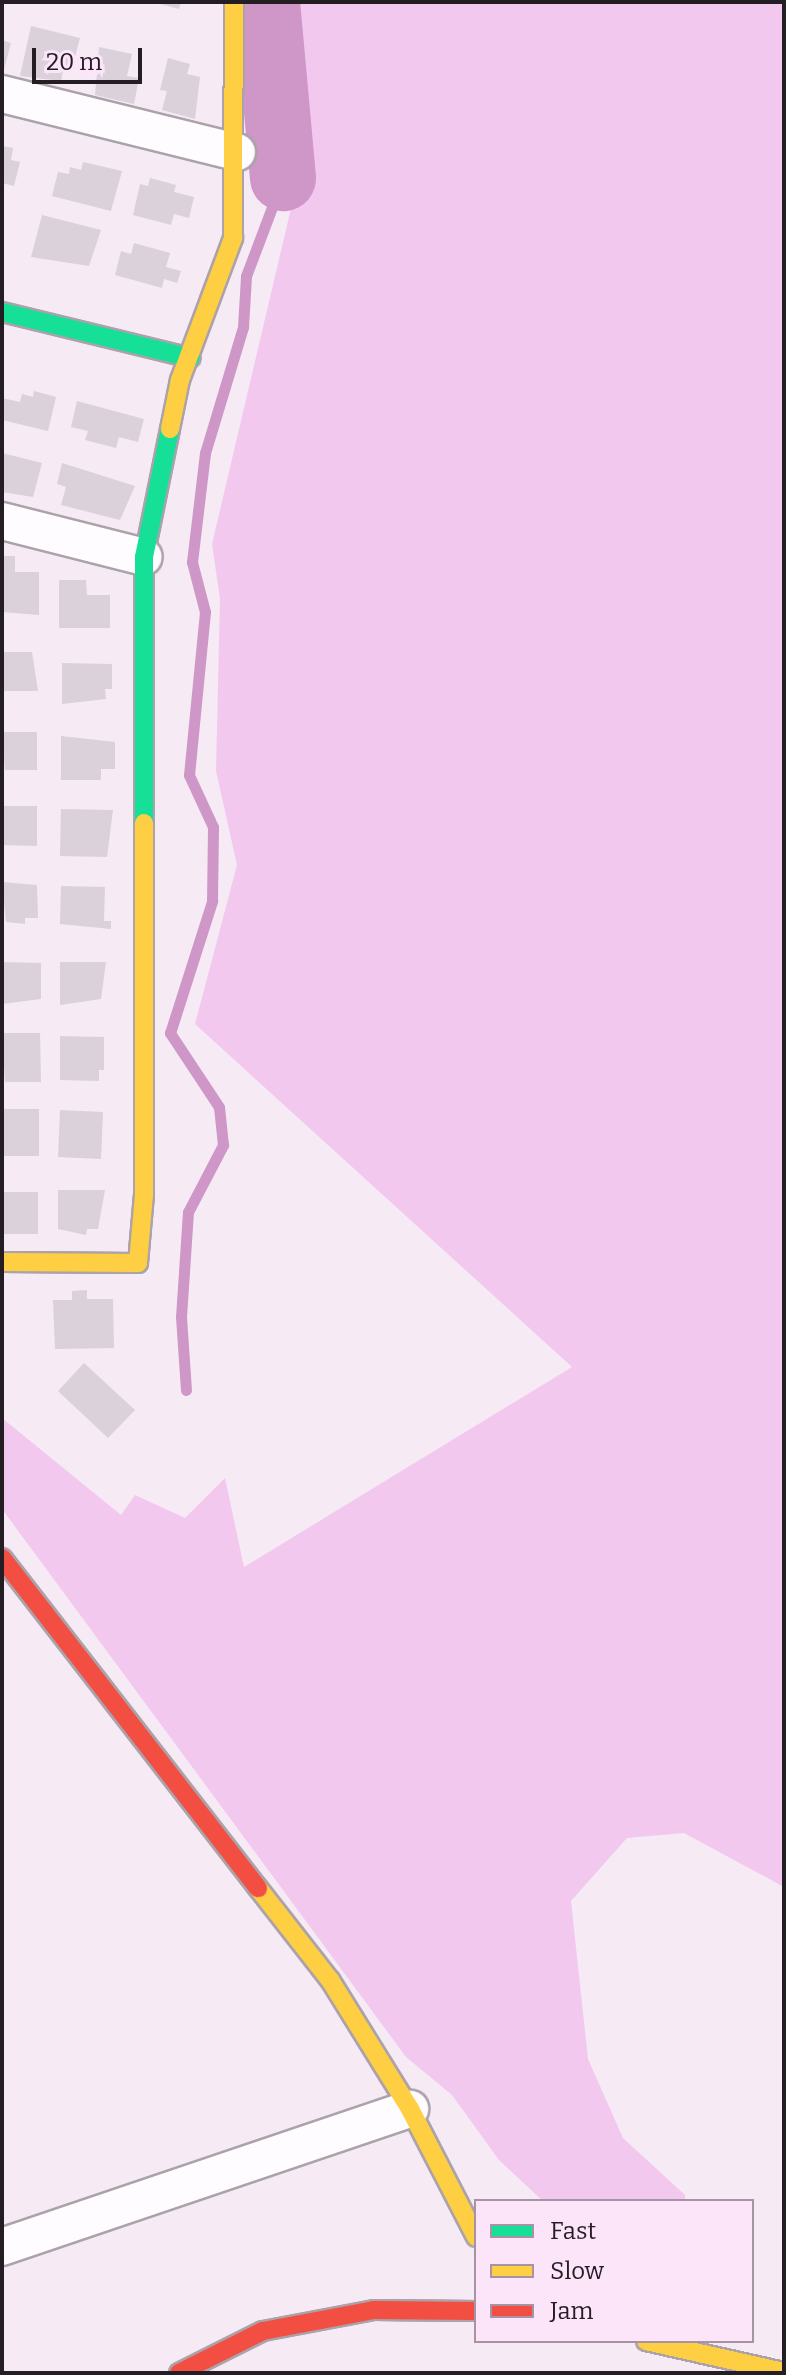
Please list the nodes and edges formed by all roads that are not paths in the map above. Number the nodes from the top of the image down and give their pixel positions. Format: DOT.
graph roads {
  1 [pos="234,2"];
  2 [pos="2,94"];
  3 [pos="237,152"];
  4 [pos="2,312"];
  5 [pos="190,358"];
  6 [pos="2,521"];
  7 [pos="144,557"];
  8 [pos="2,1262"];
  9 [pos="2,1558"];
  10 [pos="410,2109"];
  11 [pos="474,2233"];
  12 [pos="2,2247"];
  13 [pos="474,2311"];
  14 [pos="655,2343"];
  15 [pos="784,2372"];
  16 [pos="179,2373"];
  1 -- 3 [label="street"];
  2 -- 3 [label="street"];
  3 -- 5 [label="street"];
  4 -- 5 [label="street"];
  5 -- 7 [label="street"];
  6 -- 7 [label="street"];
  7 -- 8 [label="street"];
  9 -- 10 [label="street"];
  10 -- 11 [label="street"];
  10 -- 12 [label="street"];
  13 -- 16 [label="street"];
  14 -- 15 [label="street"];
}
